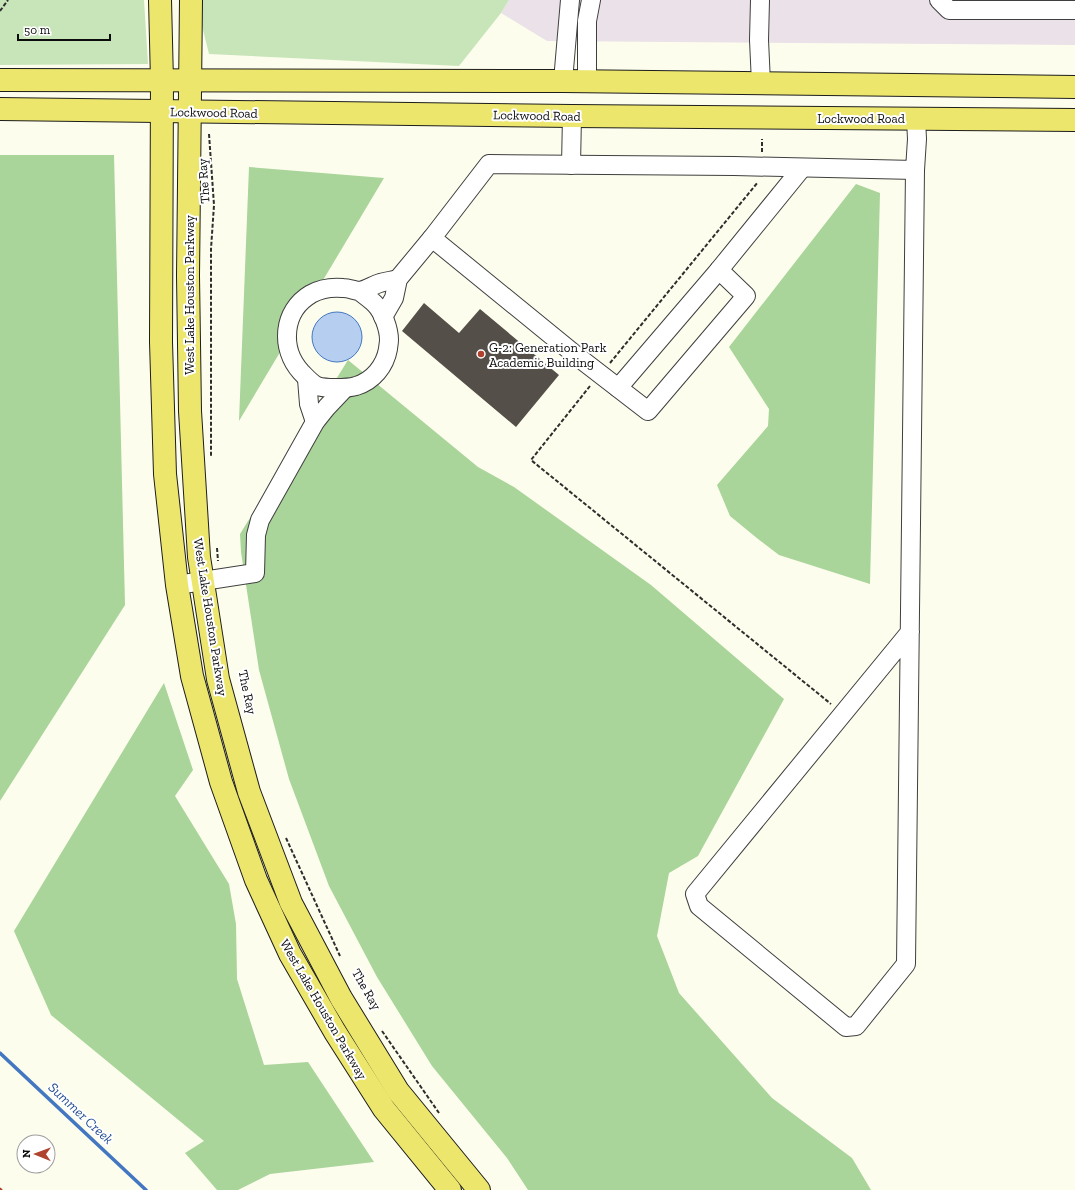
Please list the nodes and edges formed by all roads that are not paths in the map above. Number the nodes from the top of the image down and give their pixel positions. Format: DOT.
graph roads {
  1 [pos="160,0"];
  2 [pos="191,0"];
  3 [pos="570,0"];
  4 [pos="591,0"];
  5 [pos="760,0"];
  6 [pos="939,0"];
  7 [pos="1075,10"];
  8 [pos="0,80"];
  9 [pos="190,80"];
  10 [pos="162,81"];
  11 [pos="563,81"];
  12 [pos="587,81"];
  13 [pos="761,83"];
  14 [pos="1075,87"];
  15 [pos="0,109"];
  16 [pos="161,111"];
  17 [pos="190,111"];
  18 [pos="574,116"];
  19 [pos="916,118"];
  20 [pos="1075,120"];
  21 [pos="571,165"];
  22 [pos="802,168"];
  23 [pos="915,170"];
  24 [pos="432,238"];
  25 [pos="719,270"];
  26 [pos="398,280"];
  27 [pos="359,291"];
  28 [pos="383,316"];
  29 [pos="307,379"];
  30 [pos="344,388"];
  31 [pos="618,388"];
  32 [pos="315,422"];
  33 [pos="211,579"];
  34 [pos="177,585"];
  35 [pos="910,632"];
  36 [pos="477,1188"];
  37 [pos="450,1190"];
  1 -- 10 [label="main road, West Lake Houston Parkway"];
  2 -- 9 [label="main road, West Lake Houston Parkway"];
  3 -- 11 [label="street"];
  4 -- 12 [label="street"];
  5 -- 13 [label="street"];
  6 -- 7 [label="street"];
  8 -- 10 [label="main road"];
  9 -- 10 [label="main road"];
  9 -- 11 [label="main road"];
  9 -- 17 [label="main road, West Lake Houston Parkway"];
  10 -- 16 [label="main road, West Lake Houston Parkway"];
  11 -- 12 [label="main road"];
  11 -- 18 [label="main road"];
  12 -- 13 [label="main road"];
  12 -- 18 [label="main road"];
  13 -- 14 [label="main road"];
  15 -- 16 [label="main road, Lockwood Road"];
  16 -- 17 [label="main road, Lockwood Road"];
  16 -- 34 [label="main road, West Lake Houston Parkway"];
  17 -- 18 [label="main road, Lockwood Road"];
  17 -- 33 [label="main road, West Lake Houston Parkway"];
  18 -- 19 [label="main road, Lockwood Road"];
  18 -- 21 [label="street"];
  19 -- 20 [label="main road, Lockwood Road"];
  19 -- 23 [label="street"];
  21 -- 22 [label="street"];
  21 -- 24 [label="street"];
  22 -- 23 [label="street"];
  22 -- 25 [label="street"];
  23 -- 35 [label="street"];
  24 -- 26 [label="street"];
  24 -- 31 [label="street"];
  25 -- 31 [label="street"];
  25 -- 31 [label="street"];
  26 -- 27 [label="street"];
  26 -- 28 [label="street"];
  27 -- 28 [label="street"];
  27 -- 29 [label="street"];
  28 -- 30 [label="street"];
  29 -- 30 [label="street"];
  29 -- 32 [label="street"];
  30 -- 32 [label="street"];
  32 -- 33 [label="street"];
  33 -- 34 [label="street"];
  33 -- 36 [label="main road, West Lake Houston Parkway"];
  34 -- 37 [label="main road, West Lake Houston Parkway"];
  35 -- 35 [label="street"];
}
